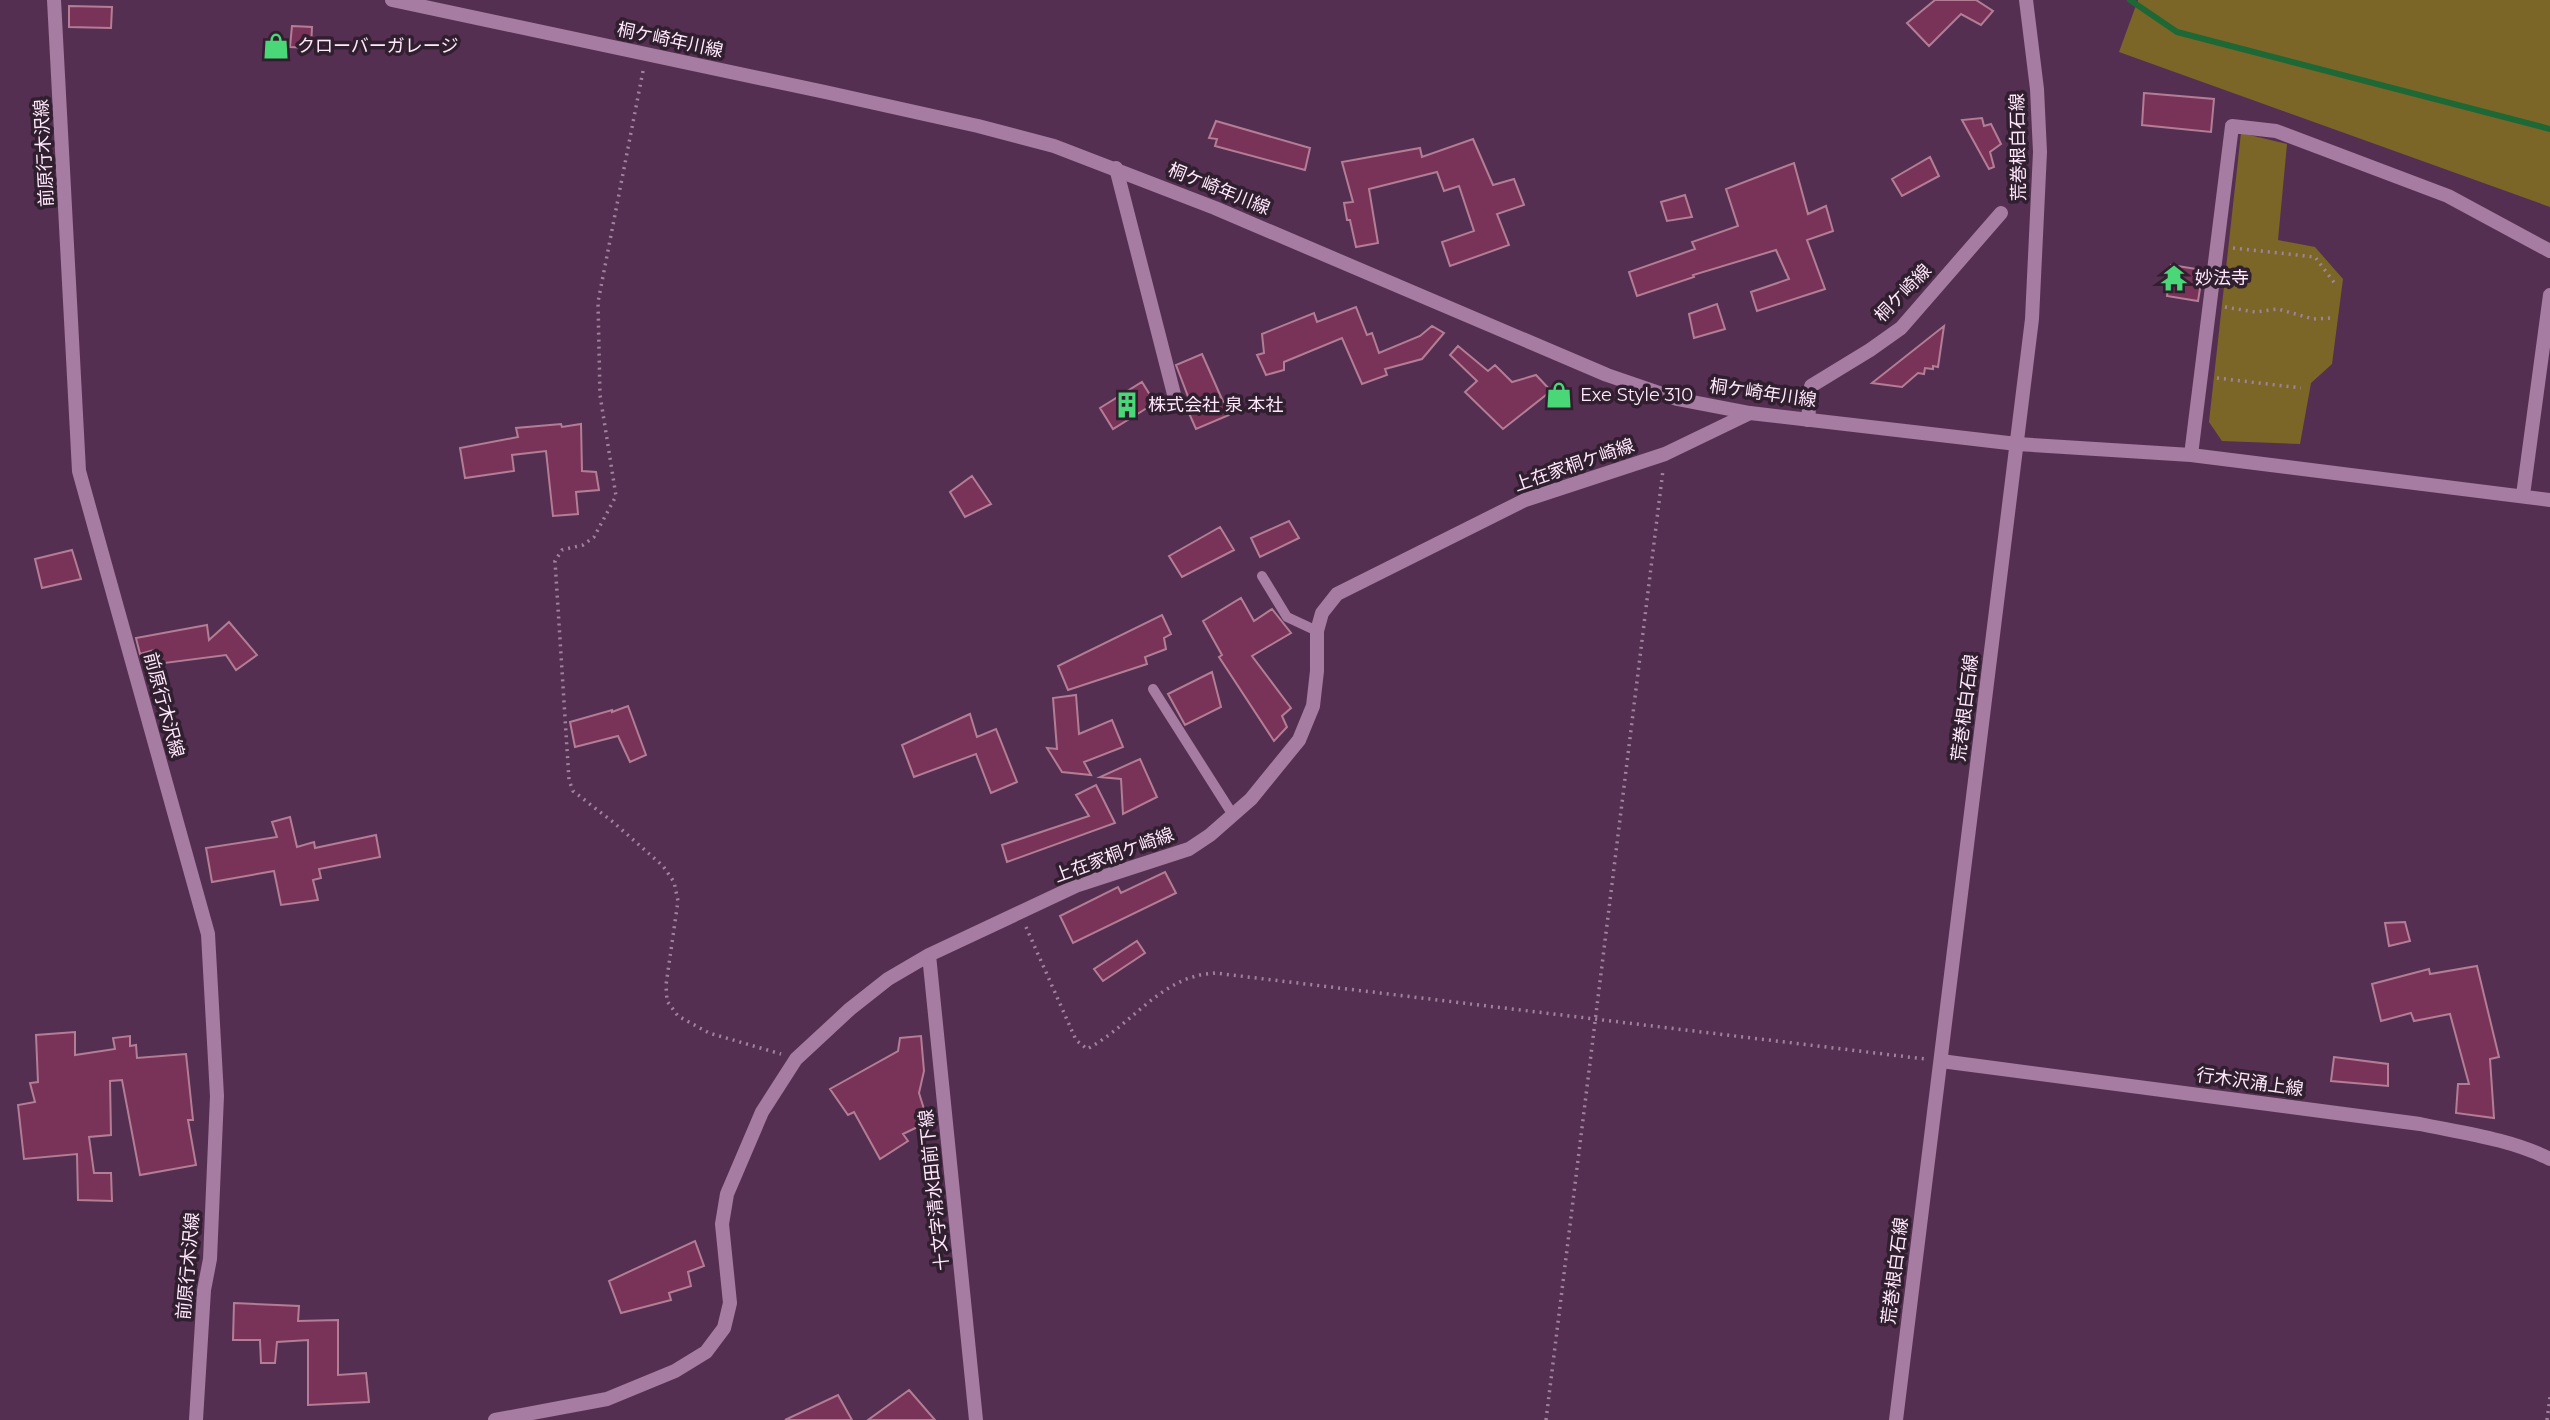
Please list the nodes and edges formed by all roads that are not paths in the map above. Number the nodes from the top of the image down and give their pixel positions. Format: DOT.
graph roads {
  1 [pos="54,0"];
  2 [pos="392,0"];
  3 [pos="2026,0"];
  4 [pos="1116,168"];
  5 [pos="2001,213"];
  6 [pos="2550,251"];
  7 [pos="2550,295"];
  8 [pos="1177,406"];
  9 [pos="1750,413"];
  10 [pos="1808,420"];
  11 [pos="2017,444"];
  12 [pos="2191,455"];
  13 [pos="2523,495"];
  14 [pos="2550,500"];
  15 [pos="1262,576"];
  16 [pos="1317,631"];
  17 [pos="1153,689"];
  18 [pos="1233,815"];
  19 [pos="929,955"];
  20 [pos="1941,1060"];
  21 [pos="2550,1159"];
  22 [pos="196,1420"];
  23 [pos="495,1420"];
  24 [pos="976,1420"];
  25 [pos="1896,1420"];
  1 -- 22 [label="street, 前原行木沢線"];
  2 -- 4 [label="street, 桐ケ崎年川線"];
  3 -- 11 [label="street, 荒巻根白石線"];
  4 -- 8 [label="street"];
  4 -- 9 [label="street, 桐ケ崎年川線"];
  5 -- 10 [label="street, 桐ケ崎線"];
  6 -- 12 [label="street"];
  7 -- 13 [label="street"];
  9 -- 10 [label="street, 桐ケ崎年川線"];
  9 -- 16 [label="street, 上在家桐ケ崎線"];
  10 -- 11 [label="street, 桐ケ崎年川線"];
  11 -- 12 [label="street, 桐ケ崎年川線"];
  11 -- 20 [label="street, 荒巻根白石線"];
  12 -- 13 [label="street, 桐ケ崎年川線"];
  13 -- 14 [label="street, 桐ケ崎年川線"];
  15 -- 16 [label="lane"];
  16 -- 18 [label="street, 上在家桐ケ崎線"];
  17 -- 18 [label="lane"];
  18 -- 19 [label="street, 上在家桐ケ崎線"];
  19 -- 23 [label="street, 上在家桐ケ崎線"];
  19 -- 24 [label="street, 十文字清水田前下線"];
  20 -- 21 [label="street, 行木沢涌上線"];
  20 -- 25 [label="street, 荒巻根白石線"];
}
